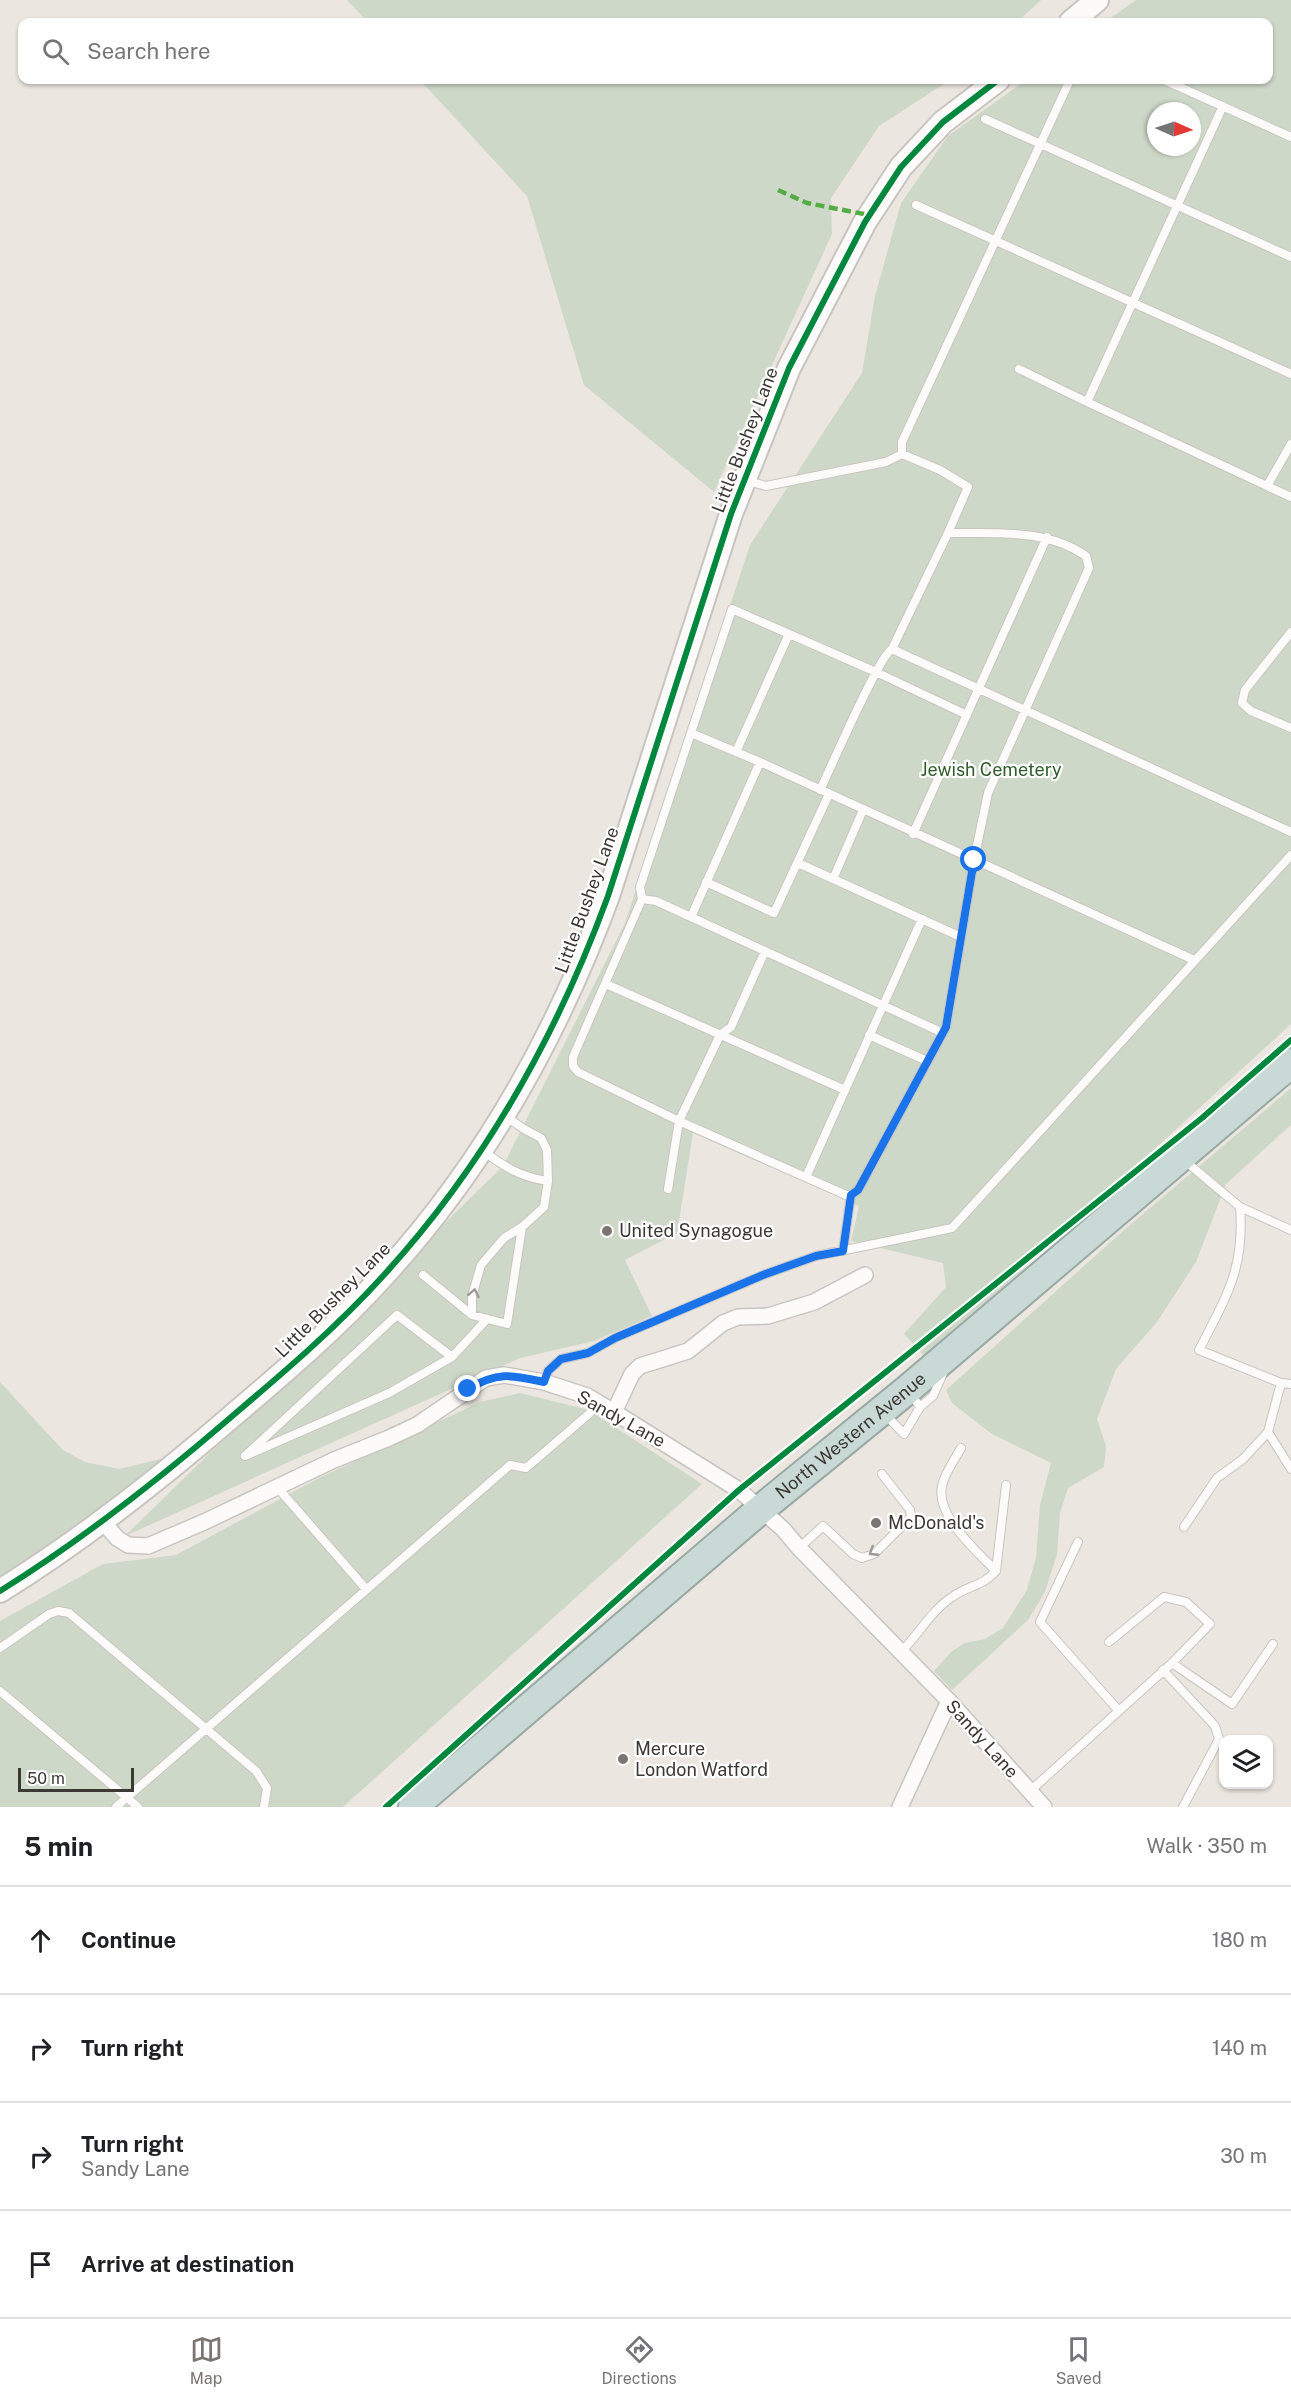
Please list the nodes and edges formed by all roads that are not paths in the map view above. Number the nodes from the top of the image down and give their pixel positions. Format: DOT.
graph roads {
  1 [pos="1098,0"];
  2 [pos="1076,18"];
  3 [pos="993,84"];
  4 [pos="1068,84"];
  5 [pos="1173,84"];
  6 [pos="1223,106"];
  7 [pos="985,120"];
  8 [pos="1291,137"];
  9 [pos="1040,144"];
  10 [pos="916,205"];
  11 [pos="1177,207"];
  12 [pos="994,240"];
  13 [pos="1291,257"];
  14 [pos="1133,303"];
  15 [pos="1020,369"];
  16 [pos="1291,374"];
  17 [pos="1087,402"];
  18 [pos="1291,444"];
  19 [pos="902,454"];
  20 [pos="743,480"];
  21 [pos="1267,486"];
  22 [pos="1291,497"];
  23 [pos="948,533"];
  24 [pos="1047,537"];
  25 [pos="1291,632"];
  26 [pos="789,634"];
  27 [pos="892,649"];
  28 [pos="876,672"];
  29 [pos="980,689"];
  30 [pos="1025,710"];
  31 [pos="967,715"];
  32 [pos="1291,728"];
  33 [pos="691,733"];
  34 [pos="736,752"];
  35 [pos="760,762"];
  36 [pos="820,790"];
  37 [pos="829,794"];
  38 [pos="863,810"];
  39 [pos="1291,832"];
  40 [pos="913,834"];
  41 [pos="1291,855"];
  42 [pos="974,860"];
  43 [pos="798,862"];
  44 [pos="833,879"];
  45 [pos="706,882"];
  46 [pos="642,899"];
  47 [pos="691,917"];
  48 [pos="922,919"];
  49 [pos="961,937"];
  50 [pos="765,951"];
  51 [pos="1194,960"];
  52 [pos="606,984"];
  53 [pos="883,1005"];
  54 [pos="943,1033"];
  55 [pos="720,1035"];
  56 [pos="870,1035"];
  57 [pos="927,1061"];
  58 [pos="1291,1064"];
  59 [pos="845,1090"];
  60 [pos="504,1115"];
  61 [pos="679,1121"];
  62 [pos="481,1150"];
  63 [pos="1181,1157"];
  64 [pos="806,1177"];
  65 [pos="548,1181"];
  66 [pos="668,1189"];
  67 [pos="851,1195"];
  68 [pos="1240,1206"];
  69 [pos="522,1227"];
  70 [pos="1291,1230"];
  71 [pos="843,1251"];
  72 [pos="423,1275"];
  73 [pos="865,1275"];
  74 [pos="472,1315"];
  75 [pos="488,1319"];
  76 [pos="452,1357"];
  77 [pos="544,1382"];
  78 [pos="1281,1383"];
  79 [pos="1291,1384"];
  80 [pos="614,1412"];
  81 [pos="590,1413"];
  82 [pos="1268,1432"];
  83 [pos="961,1448"];
  84 [pos="1291,1469"];
  85 [pos="882,1474"];
  86 [pos="1006,1485"];
  87 [pos="277,1487"];
  88 [pos="761,1509"];
  89 [pos="103,1522"];
  90 [pos="1184,1527"];
  91 [pos="1078,1542"];
  92 [pos="799,1548"];
  93 [pos="996,1571"];
  94 [pos="366,1589"];
  95 [pos="0,1591"];
  96 [pos="1109,1642"];
  97 [pos="1273,1644"];
  98 [pos="0,1648"];
  99 [pos="901,1652"];
  100 [pos="1172,1663"];
  101 [pos="1163,1670"];
  102 [pos="0,1690"];
  103 [pos="949,1701"];
  104 [pos="1119,1711"];
  105 [pos="207,1728"];
  106 [pos="1029,1792"];
  107 [pos="128,1797"];
  108 [pos="116,1807"];
  109 [pos="138,1807"];
  110 [pos="264,1807"];
  111 [pos="413,1807"];
  112 [pos="900,1807"];
  113 [pos="1044,1807"];
  114 [pos="1183,1807"];
  1 -- 2 [label="street"];
  3 -- 20 [label="street, Little Bushey Lane"];
  4 -- 9 [label="lane"];
  5 -- 6 [label="lane"];
  6 -- 8 [label="lane"];
  6 -- 11 [label="lane"];
  7 -- 9 [label="lane"];
  9 -- 11 [label="lane"];
  9 -- 12 [label="lane"];
  10 -- 12 [label="lane"];
  11 -- 13 [label="lane"];
  11 -- 14 [label="lane"];
  12 -- 14 [label="lane"];
  12 -- 19 [label="lane"];
  14 -- 16 [label="lane"];
  14 -- 17 [label="lane"];
  15 -- 17 [label="lane"];
  17 -- 21 [label="lane"];
  18 -- 21 [label="lane"];
  19 -- 20 [label="lane"];
  19 -- 23 [label="lane"];
  20 -- 60 [label="street, Little Bushey Lane"];
  21 -- 22 [label="lane"];
  23 -- 24 [label="lane"];
  23 -- 27 [label="lane"];
  24 -- 29 [label="lane"];
  24 -- 30 [label="lane"];
  25 -- 32 [label="lane"];
  26 -- 28 [label="lane"];
  26 -- 33 [label="lane"];
  26 -- 34 [label="lane"];
  27 -- 28 [label="lane"];
  27 -- 29 [label="lane"];
  28 -- 31 [label="lane"];
  28 -- 36 [label="lane"];
  29 -- 30 [label="lane"];
  29 -- 31 [label="lane"];
  30 -- 39 [label="lane"];
  30 -- 42 [label="lane"];
  31 -- 40 [label="lane"];
  33 -- 34 [label="lane"];
  33 -- 46 [label="lane"];
  34 -- 35 [label="lane"];
  35 -- 36 [label="lane"];
  35 -- 45 [label="lane"];
  36 -- 37 [label="lane"];
  37 -- 38 [label="lane"];
  37 -- 43 [label="lane"];
  38 -- 40 [label="lane"];
  38 -- 44 [label="lane"];
  40 -- 42 [label="lane"];
  41 -- 51 [label="lane"];
  42 -- 49 [label="lane"];
  42 -- 51 [label="lane"];
  43 -- 44 [label="lane"];
  43 -- 45 [label="lane"];
  44 -- 48 [label="lane"];
  45 -- 47 [label="lane"];
  46 -- 47 [label="lane"];
  46 -- 52 [label="lane"];
  47 -- 50 [label="lane"];
  48 -- 49 [label="lane"];
  48 -- 53 [label="lane"];
  49 -- 54 [label="lane"];
  50 -- 53 [label="lane"];
  50 -- 55 [label="lane"];
  51 -- 71 [label="lane"];
  52 -- 55 [label="lane"];
  52 -- 61 [label="lane"];
  53 -- 54 [label="lane"];
  53 -- 56 [label="lane"];
  54 -- 57 [label="lane"];
  55 -- 59 [label="lane"];
  55 -- 61 [label="lane"];
  56 -- 57 [label="lane"];
  56 -- 59 [label="lane"];
  57 -- 67 [label="lane"];
  58 -- 63 [label="highway, North Western Avenue"];
  59 -- 64 [label="lane"];
  60 -- 62 [label="street, Little Bushey Lane"];
  60 -- 65 [label="lane"];
  61 -- 64 [label="lane"];
  61 -- 66 [label="lane"];
  62 -- 65 [label="lane"];
  62 -- 89 [label="street, Little Bushey Lane"];
  63 -- 68 [label="lane"];
  63 -- 88 [label="highway, North Western Avenue"];
  64 -- 67 [label="lane"];
  65 -- 69 [label="lane"];
  67 -- 71 [label="lane"];
  68 -- 70 [label="lane"];
  68 -- 78 [label="lane"];
  74 -- 69 [label="lane, one-way"];
  69 -- 75 [label="lane"];
  71 -- 77 [label="lane"];
  72 -- 74 [label="lane"];
  73 -- 80 [label="street"];
  74 -- 75 [label="lane"];
  75 -- 76 [label="lane"];
  76 -- 76 [label="lane"];
  77 -- 80 [label="street, Sandy Lane"];
  77 -- 87 [label="street, Sandy Lane"];
  78 -- 79 [label="lane"];
  78 -- 82 [label="lane"];
  80 -- 88 [label="street, Sandy Lane"];
  81 -- 94 [label="lane"];
  82 -- 84 [label="lane"];
  82 -- 90 [label="lane"];
  83 -- 93 [label="lane"];
  85 -- 92 [label="lane, one-way"];
  86 -- 93 [label="lane"];
  87 -- 89 [label="street, Sandy Lane"];
  87 -- 94 [label="lane"];
  88 -- 92 [label="street, Sandy Lane"];
  88 -- 111 [label="highway, North Western Avenue"];
  89 -- 95 [label="street, Little Bushey Lane"];
  91 -- 104 [label="lane"];
  92 -- 99 [label="street, Sandy Lane"];
  93 -- 99 [label="lane"];
  94 -- 105 [label="lane"];
  96 -- 100 [label="lane"];
  97 -- 100 [label="lane"];
  98 -- 105 [label="lane"];
  99 -- 103 [label="street, Sandy Lane"];
  100 -- 101 [label="lane"];
  101 -- 104 [label="lane"];
  101 -- 114 [label="lane"];
  102 -- 107 [label="lane"];
  103 -- 106 [label="street, Sandy Lane"];
  103 -- 112 [label="street"];
  104 -- 106 [label="lane"];
  105 -- 107 [label="lane"];
  105 -- 110 [label="lane"];
  106 -- 113 [label="street, Sandy Lane"];
  107 -- 108 [label="lane"];
  107 -- 109 [label="lane"];
}
